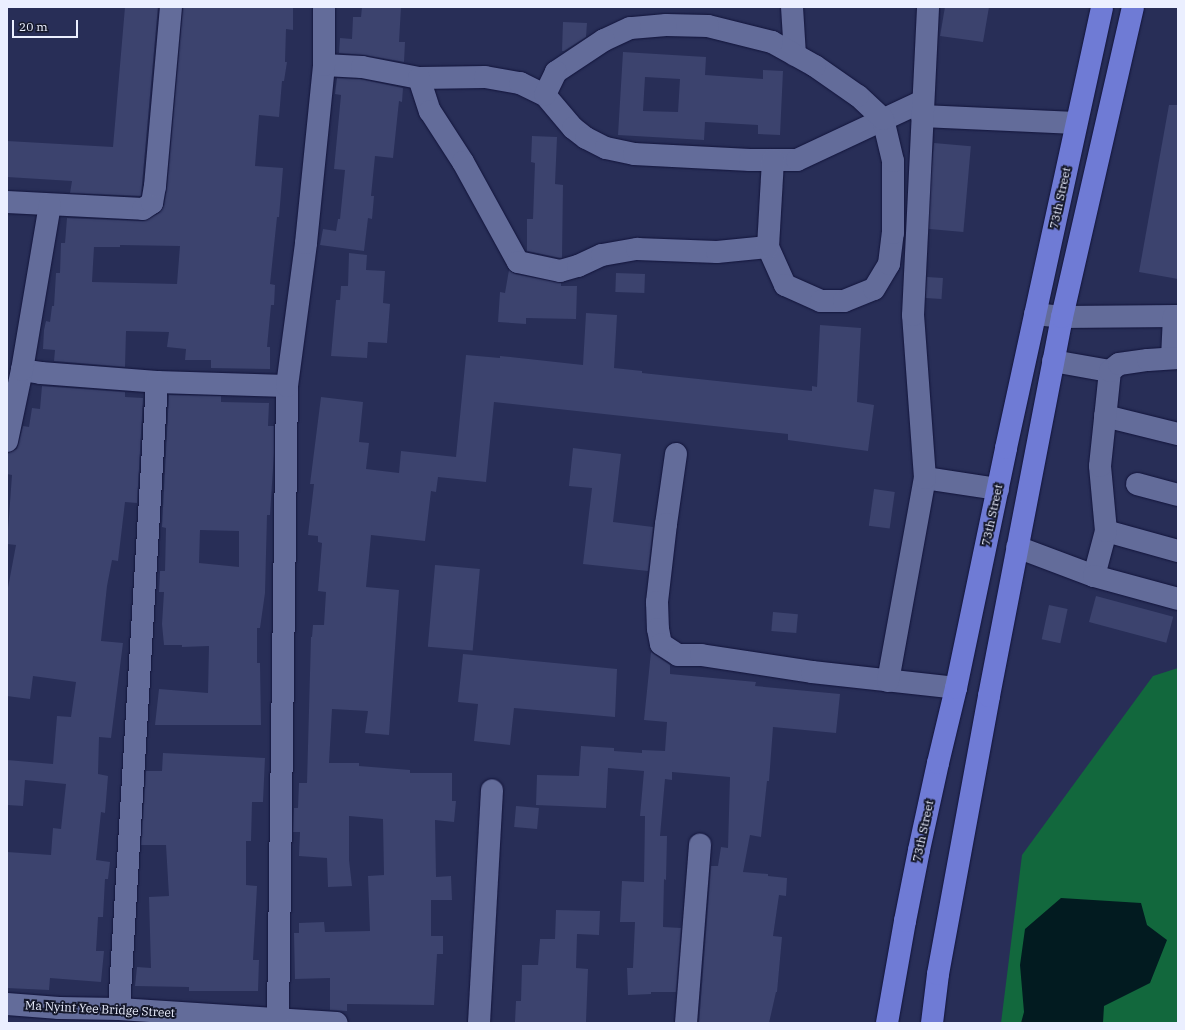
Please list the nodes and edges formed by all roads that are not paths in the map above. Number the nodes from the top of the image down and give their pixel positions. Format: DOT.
graph roads {
  1 [pos="171,7"];
  2 [pos="324,7"];
  3 [pos="792,7"];
  4 [pos="928,7"];
  5 [pos="1102,7"];
  6 [pos="1133,7"];
  7 [pos="795,55"];
  8 [pos="324,65"];
  9 [pos="419,78"];
  10 [pos="544,95"];
  11 [pos="922,108"];
  12 [pos="883,119"];
  13 [pos="1076,123"];
  14 [pos="773,160"];
  15 [pos="7,202"];
  16 [pos="50,205"];
  17 [pos="768,247"];
  18 [pos="1035,314"];
  19 [pos="1176,316"];
  20 [pos="1062,317"];
  21 [pos="1175,358"];
  22 [pos="1053,361"];
  23 [pos="22,370"];
  24 [pos="1110,371"];
  25 [pos="157,382"];
  26 [pos="287,386"];
  27 [pos="1106,416"];
  28 [pos="1178,434"];
  29 [pos="7,441"];
  30 [pos="676,454"];
  31 [pos="925,478"];
  32 [pos="1137,484"];
  33 [pos="998,489"];
  34 [pos="1178,495"];
  35 [pos="1106,531"];
  36 [pos="1018,547"];
  37 [pos="1178,551"];
  38 [pos="1094,576"];
  39 [pos="1178,599"];
  40 [pos="888,681"];
  41 [pos="956,688"];
  42 [pos="492,790"];
  43 [pos="700,845"];
  44 [pos="7,1004"];
  45 [pos="119,1009"];
  46 [pos="59,1015"];
  47 [pos="278,1018"];
  48 [pos="337,1023"];
  49 [pos="479,1023"];
  50 [pos="686,1023"];
  51 [pos="888,1023"];
  52 [pos="932,1023"];
  1 -- 16 [label="street"];
  2 -- 8 [label="street"];
  3 -- 7 [label="street"];
  4 -- 11 [label="street"];
  5 -- 13 [label="main road, 73th Street"];
  6 -- 20 [label="main road"];
  7 -- 10 [label="street"];
  7 -- 12 [label="street"];
  8 -- 9 [label="street"];
  8 -- 26 [label="street"];
  9 -- 10 [label="street"];
  9 -- 17 [label="street"];
  10 -- 14 [label="street"];
  11 -- 12 [label="street"];
  11 -- 13 [label="street"];
  11 -- 31 [label="street"];
  12 -- 14 [label="street"];
  12 -- 17 [label="street"];
  13 -- 18 [label="main road, 73th Street"];
  14 -- 17 [label="street"];
  15 -- 16 [label="street"];
  16 -- 23 [label="street"];
  18 -- 20 [label="street"];
  18 -- 33 [label="main road, 73th Street"];
  19 -- 20 [label="street"];
  19 -- 21 [label="street"];
  20 -- 22 [label="main road"];
  21 -- 24 [label="street"];
  22 -- 24 [label="street"];
  22 -- 36 [label="main road"];
  23 -- 25 [label="street"];
  23 -- 29 [label="street"];
  24 -- 27 [label="street"];
  25 -- 26 [label="street"];
  25 -- 45 [label="street"];
  26 -- 47 [label="street"];
  27 -- 28 [label="street"];
  27 -- 35 [label="street"];
  30 -- 40 [label="street"];
  31 -- 33 [label="street"];
  31 -- 40 [label="street"];
  32 -- 34 [label="street"];
  33 -- 41 [label="main road, 73th Street"];
  35 -- 37 [label="street"];
  35 -- 38 [label="street"];
  36 -- 38 [label="street"];
  36 -- 52 [label="main road"];
  38 -- 39 [label="street"];
  40 -- 41 [label="street"];
  41 -- 51 [label="main road, 73th Street"];
  42 -- 49 [label="street"];
  43 -- 50 [label="street"];
  44 -- 46 [label="street, Ma Nyint Yee Bridge Street"];
  45 -- 46 [label="street, Ma Nyint Yee Bridge Street"];
  45 -- 47 [label="street, Ma Nyint Yee Bridge Street"];
  47 -- 48 [label="street, Ma Nyint Yee Bridge Street"];
}
